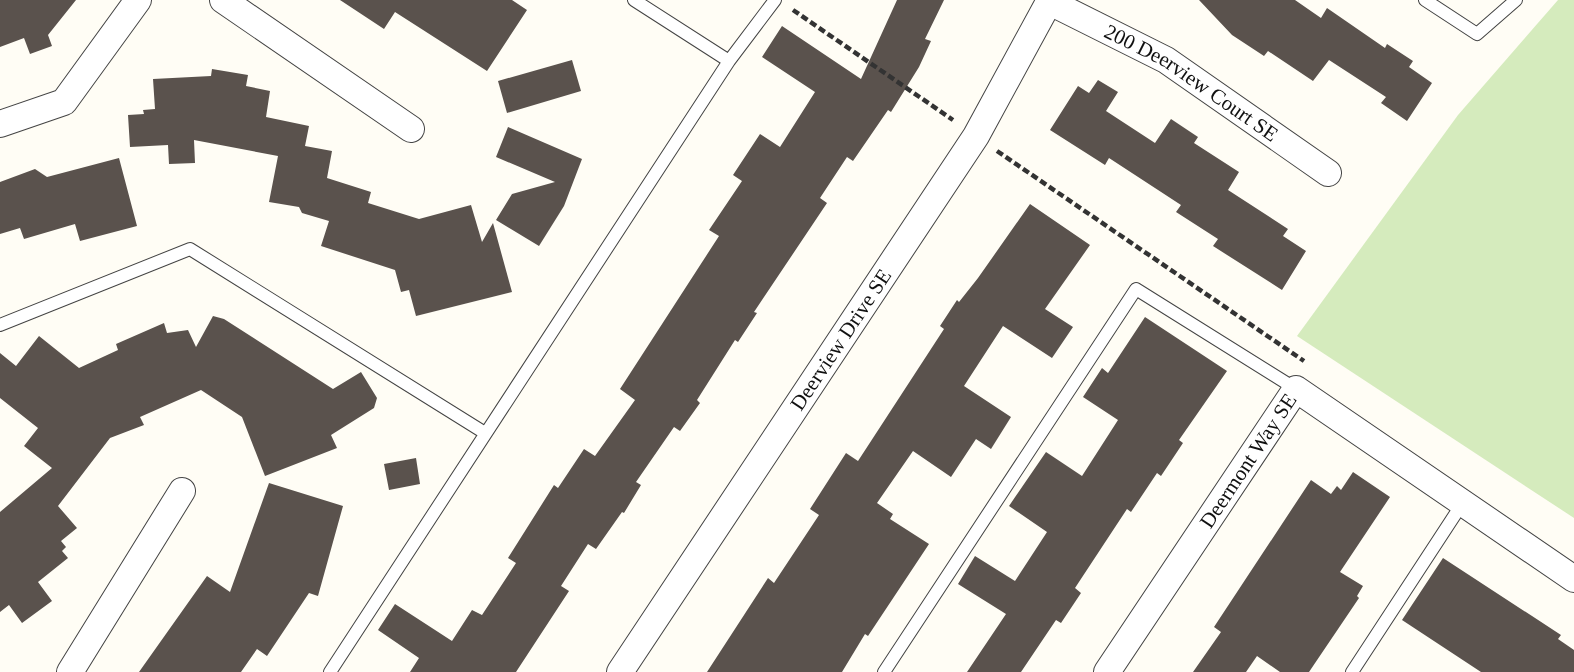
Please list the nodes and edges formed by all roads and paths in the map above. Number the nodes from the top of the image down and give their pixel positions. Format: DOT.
graph roads {
  1 [pos="138,0"];
  2 [pos="223,0"];
  3 [pos="634,0"];
  4 [pos="775,0"];
  5 [pos="1425,0"];
  6 [pos="1516,0"];
  7 [pos="1050,1"];
  8 [pos="790,8"];
  9 [pos="729,61"];
  10 [pos="0,124"];
  11 [pos="411,129"];
  12 [pos="976,136"];
  13 [pos="1328,173"];
  14 [pos="0,326"];
  15 [pos="1296,389"];
  16 [pos="485,433"];
  17 [pos="182,491"];
  18 [pos="1462,504"];
  19 [pos="1574,579"];
  20 [pos="70,672"];
  21 [pos="330,672"];
  22 [pos="620,672"];
  23 [pos="884,672"];
  24 [pos="1107,672"];
  25 [pos="1352,672"];
  1 -- 10 [label="street"];
  2 -- 11 [label="street"];
  3 -- 9 [label="lane"];
  4 -- 9 [label="lane"];
  5 -- 6 [label="lane"];
  7 -- 12 [label="street, Deerview Drive SE"];
  7 -- 13 [label="street, 200 Deerview Court SE"];
  8 -- 12 [label="path"];
  9 -- 16 [label="lane"];
  12 -- 15 [label="path"];
  12 -- 22 [label="street, Deerview Drive SE"];
  14 -- 16 [label="lane"];
  15 -- 18 [label="street, Deermont Way SE"];
  15 -- 23 [label="lane"];
  15 -- 24 [label="street, Deermont Way SE"];
  16 -- 21 [label="lane"];
  17 -- 20 [label="street"];
  18 -- 19 [label="street, Deermont Way SE"];
  18 -- 25 [label="lane"];
}
